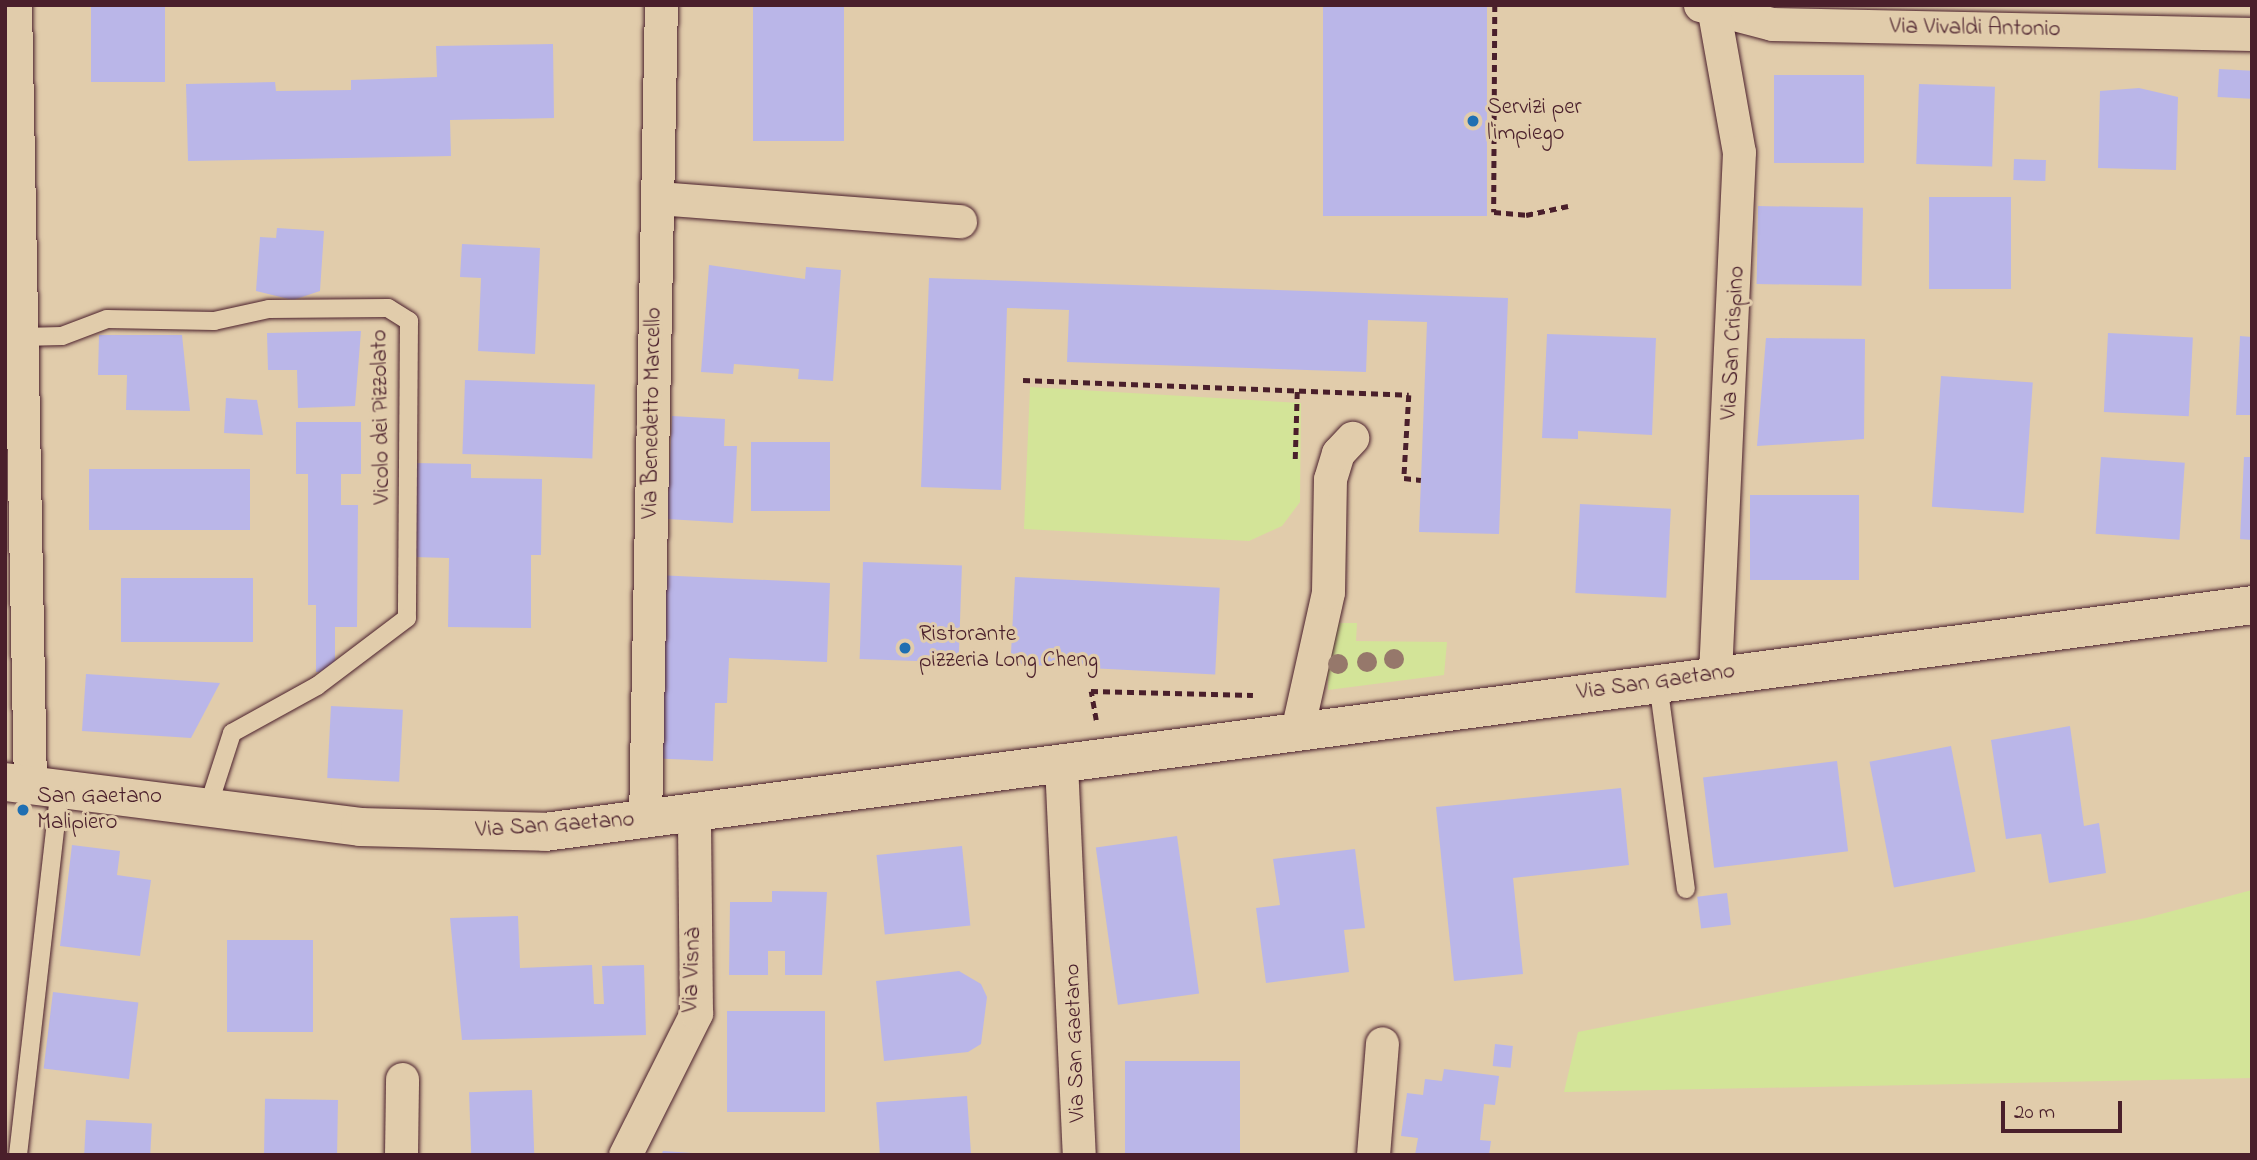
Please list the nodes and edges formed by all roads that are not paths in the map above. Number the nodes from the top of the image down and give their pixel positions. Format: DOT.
graph roads {
  1 [pos="15,5"];
  2 [pos="661,5"];
  3 [pos="1707,9"];
  4 [pos="1885,16"];
  5 [pos="2239,24"];
  6 [pos="658,198"];
  7 [pos="960,221"];
  8 [pos="21,337"];
  9 [pos="1352,439"];
  10 [pos="2252,605"];
  11 [pos="1715,675"];
  12 [pos="1658,683"];
  13 [pos="1297,731"];
  14 [pos="1061,763"];
  15 [pos="32,785"];
  16 [pos="208,807"];
  17 [pos="694,812"];
  18 [pos="645,820"];
  19 [pos="1686,889"];
  20 [pos="1382,1043"];
  21 [pos="402,1079"];
  22 [pos="18,1155"];
  23 [pos="401,1155"];
  24 [pos="625,1155"];
  25 [pos="1079,1155"];
  26 [pos="1373,1155"];
  1 -- 8 [label="street"];
  2 -- 6 [label="street, Via Benedetto Marcello"];
  3 -- 4 [label="street, Via Vivaldi Antonio"];
  3 -- 11 [label="street, Via San Crispino"];
  4 -- 5 [label="street, Via Vivaldi Antonio"];
  6 -- 7 [label="street"];
  6 -- 18 [label="street, Via Benedetto Marcello"];
  8 -- 15 [label="street"];
  8 -- 16 [label="lane, Vicolo dei Pizzolato"];
  9 -- 13 [label="street"];
  10 -- 11 [label="street, Via San Gaetano"];
  11 -- 12 [label="street, Via San Gaetano"];
  12 -- 13 [label="street, Via San Gaetano"];
  12 -- 19 [label="lane"];
  13 -- 14 [label="street, Via San Gaetano"];
  14 -- 17 [label="street, Via San Gaetano"];
  14 -- 25 [label="street, Via San Gaetano"];
  15 -- 16 [label="street, Via San Gaetano"];
  15 -- 22 [label="lane"];
  16 -- 18 [label="street, Via San Gaetano"];
  17 -- 18 [label="street, Via San Gaetano"];
  17 -- 24 [label="street, Via Visnà"];
  20 -- 26 [label="street"];
  21 -- 23 [label="street"];
}
